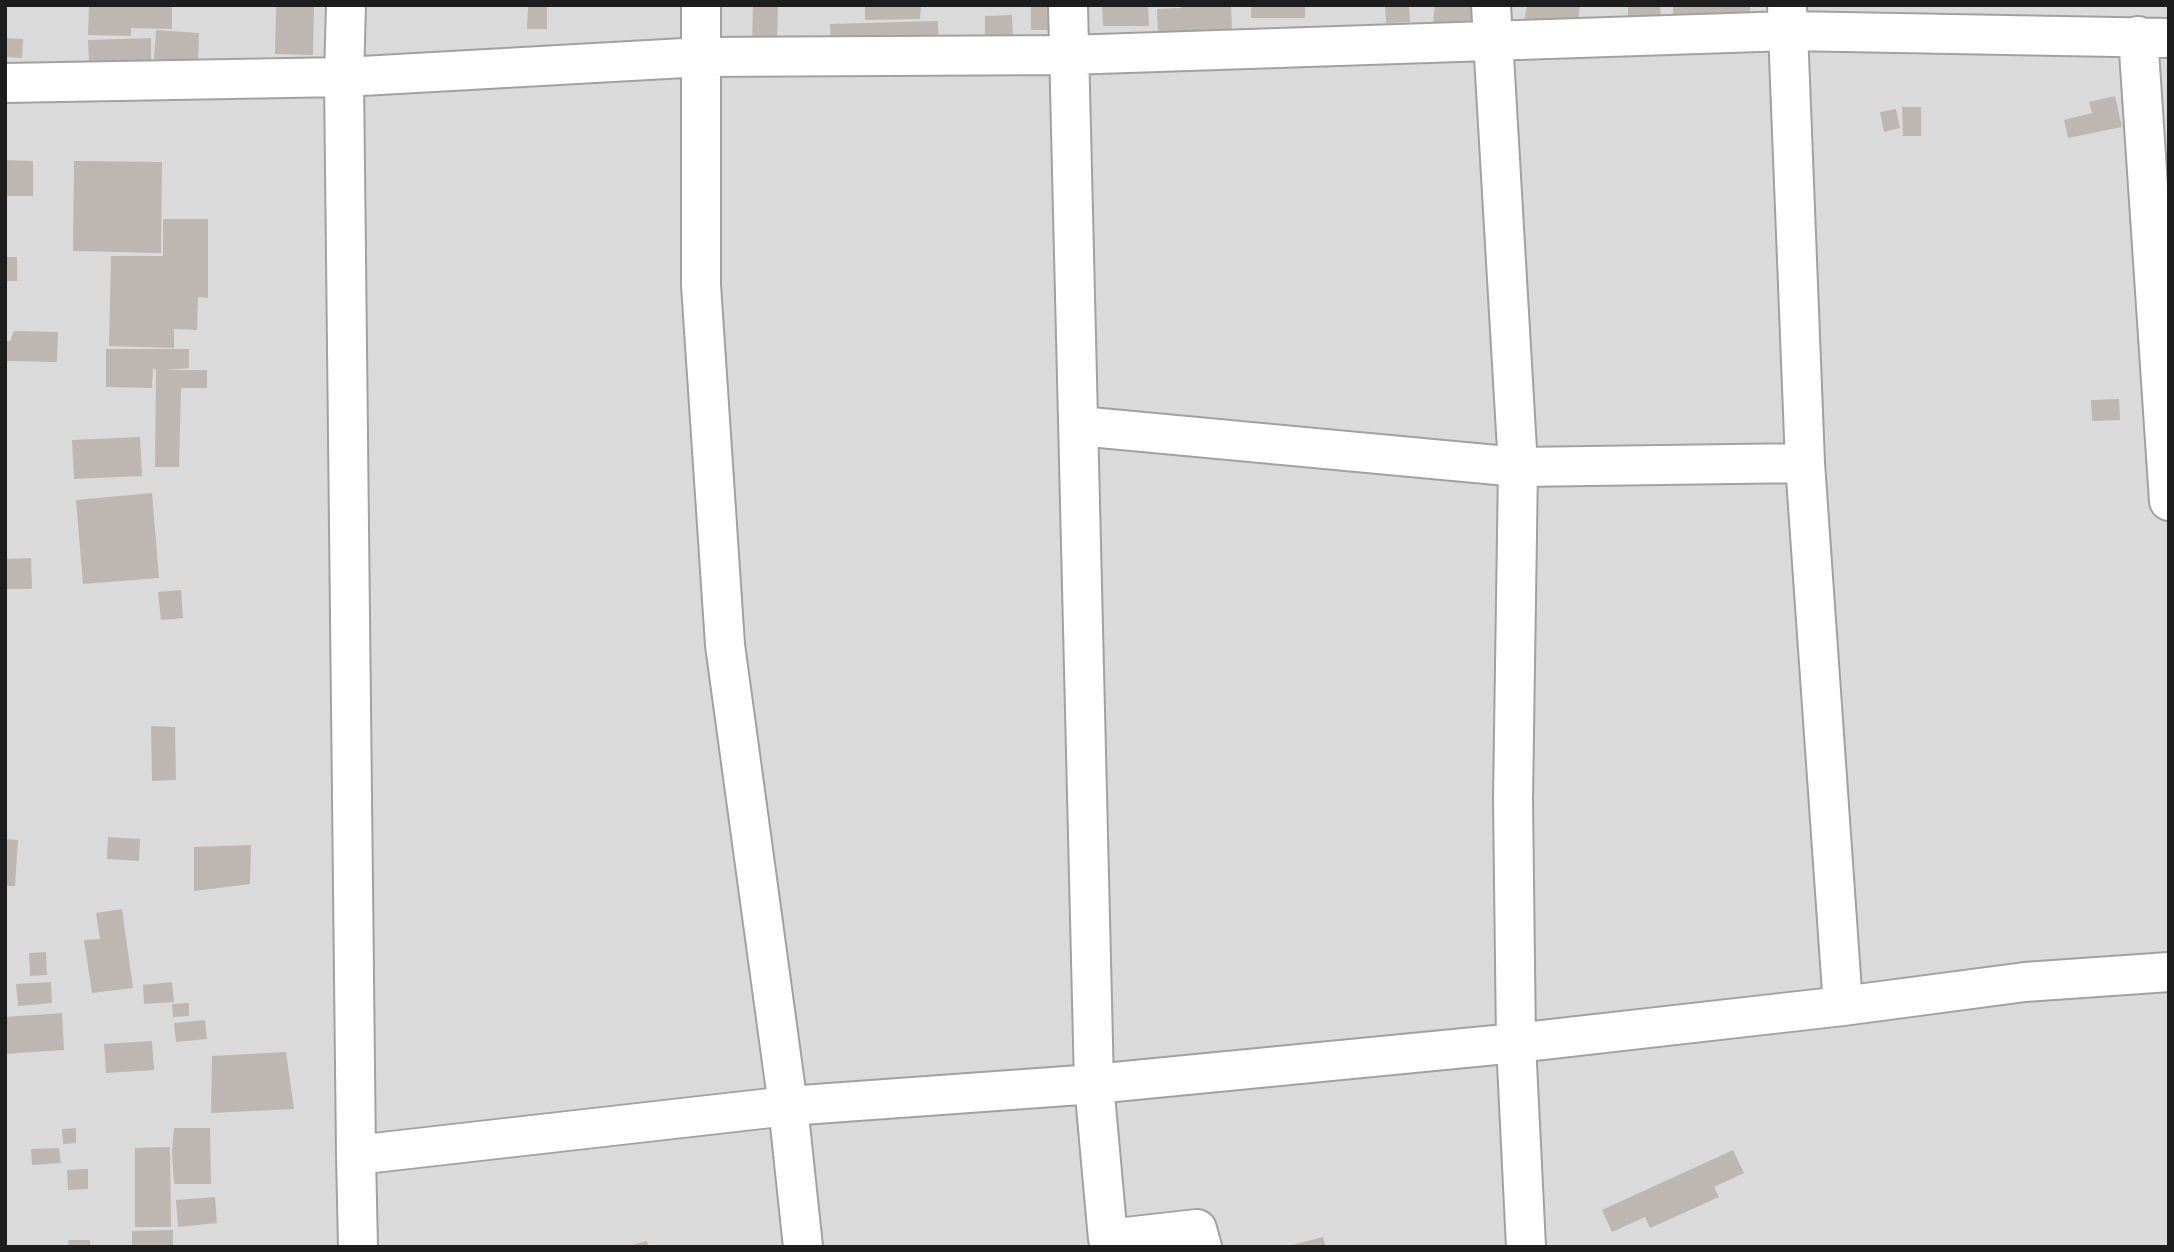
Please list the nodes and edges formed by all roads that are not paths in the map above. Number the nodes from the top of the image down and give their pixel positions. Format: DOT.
graph roads {
  1 [pos="346,5"];
  2 [pos="701,5"];
  3 [pos="1068,5"];
  4 [pos="1788,18"];
  5 [pos="1491,23"];
  6 [pos="2153,37"];
  7 [pos="1068,55"];
  8 [pos="702,57"];
  9 [pos="344,77"];
  10 [pos="5,83"];
  11 [pos="1079,426"];
  12 [pos="1805,463"];
  13 [pos="1518,467"];
  14 [pos="2169,501"];
  15 [pos="2169,972"];
  16 [pos="1843,1006"];
  17 [pos="1516,1043"];
  18 [pos="1094,1084"];
  19 [pos="788,1107"];
  20 [pos="356,1156"];
  21 [pos="358,1247"];
  22 [pos="803,1247"];
  23 [pos="1202,1247"];
  24 [pos="1526,1247"];
  1 -- 9 [label="street"];
  2 -- 8 [label="street"];
  3 -- 7 [label="street"];
  4 -- 5 [label="street"];
  4 -- 6 [label="street"];
  4 -- 12 [label="street"];
  5 -- 7 [label="street"];
  5 -- 13 [label="street"];
  6 -- 14 [label="street"];
  7 -- 8 [label="street"];
  7 -- 11 [label="street"];
  8 -- 9 [label="street"];
  8 -- 19 [label="street"];
  9 -- 10 [label="street"];
  9 -- 20 [label="street"];
  11 -- 13 [label="street"];
  11 -- 18 [label="street"];
  12 -- 13 [label="street"];
  12 -- 16 [label="street"];
  13 -- 17 [label="street"];
  15 -- 16 [label="street"];
  16 -- 17 [label="street"];
  17 -- 18 [label="street"];
  17 -- 24 [label="street"];
  18 -- 19 [label="street"];
  18 -- 23 [label="street"];
  19 -- 20 [label="street"];
  19 -- 22 [label="street"];
  20 -- 21 [label="street"];
}
